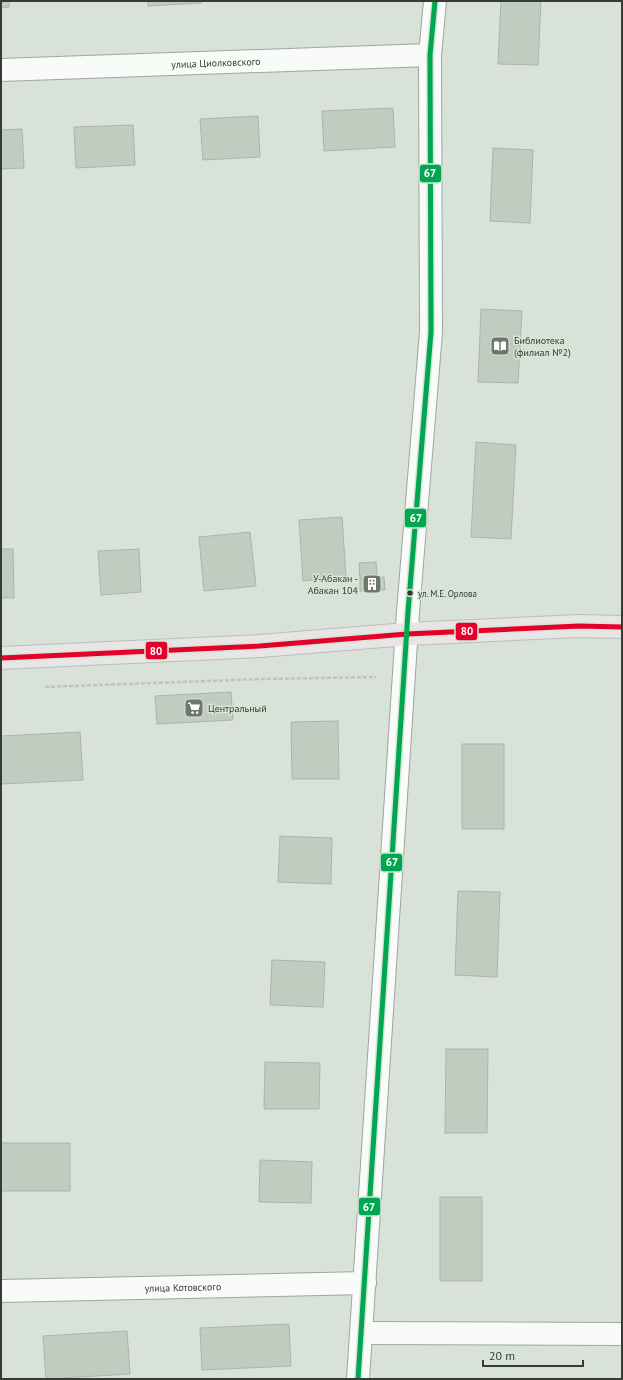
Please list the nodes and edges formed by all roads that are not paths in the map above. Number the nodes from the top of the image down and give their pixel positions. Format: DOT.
graph roads {
  1 [pos="435,1"];
  2 [pos="430,55"];
  3 [pos="1,70"];
  4 [pos="622,627"];
  5 [pos="407,634"];
  6 [pos="1,658"];
  7 [pos="365,1283"];
  8 [pos="1,1291"];
  9 [pos="362,1333"];
  10 [pos="622,1334"];
  11 [pos="358,1379"];
  1 -- 2 [label="street"];
  2 -- 3 [label="street, улица Циолковского"];
  2 -- 5 [label="street"];
  4 -- 5 [label="main road"];
  5 -- 6 [label="main road"];
  5 -- 7 [label="street"];
  7 -- 8 [label="street, улица Котовского"];
  7 -- 9 [label="street"];
  9 -- 10 [label="street"];
  9 -- 11 [label="street"];
}
